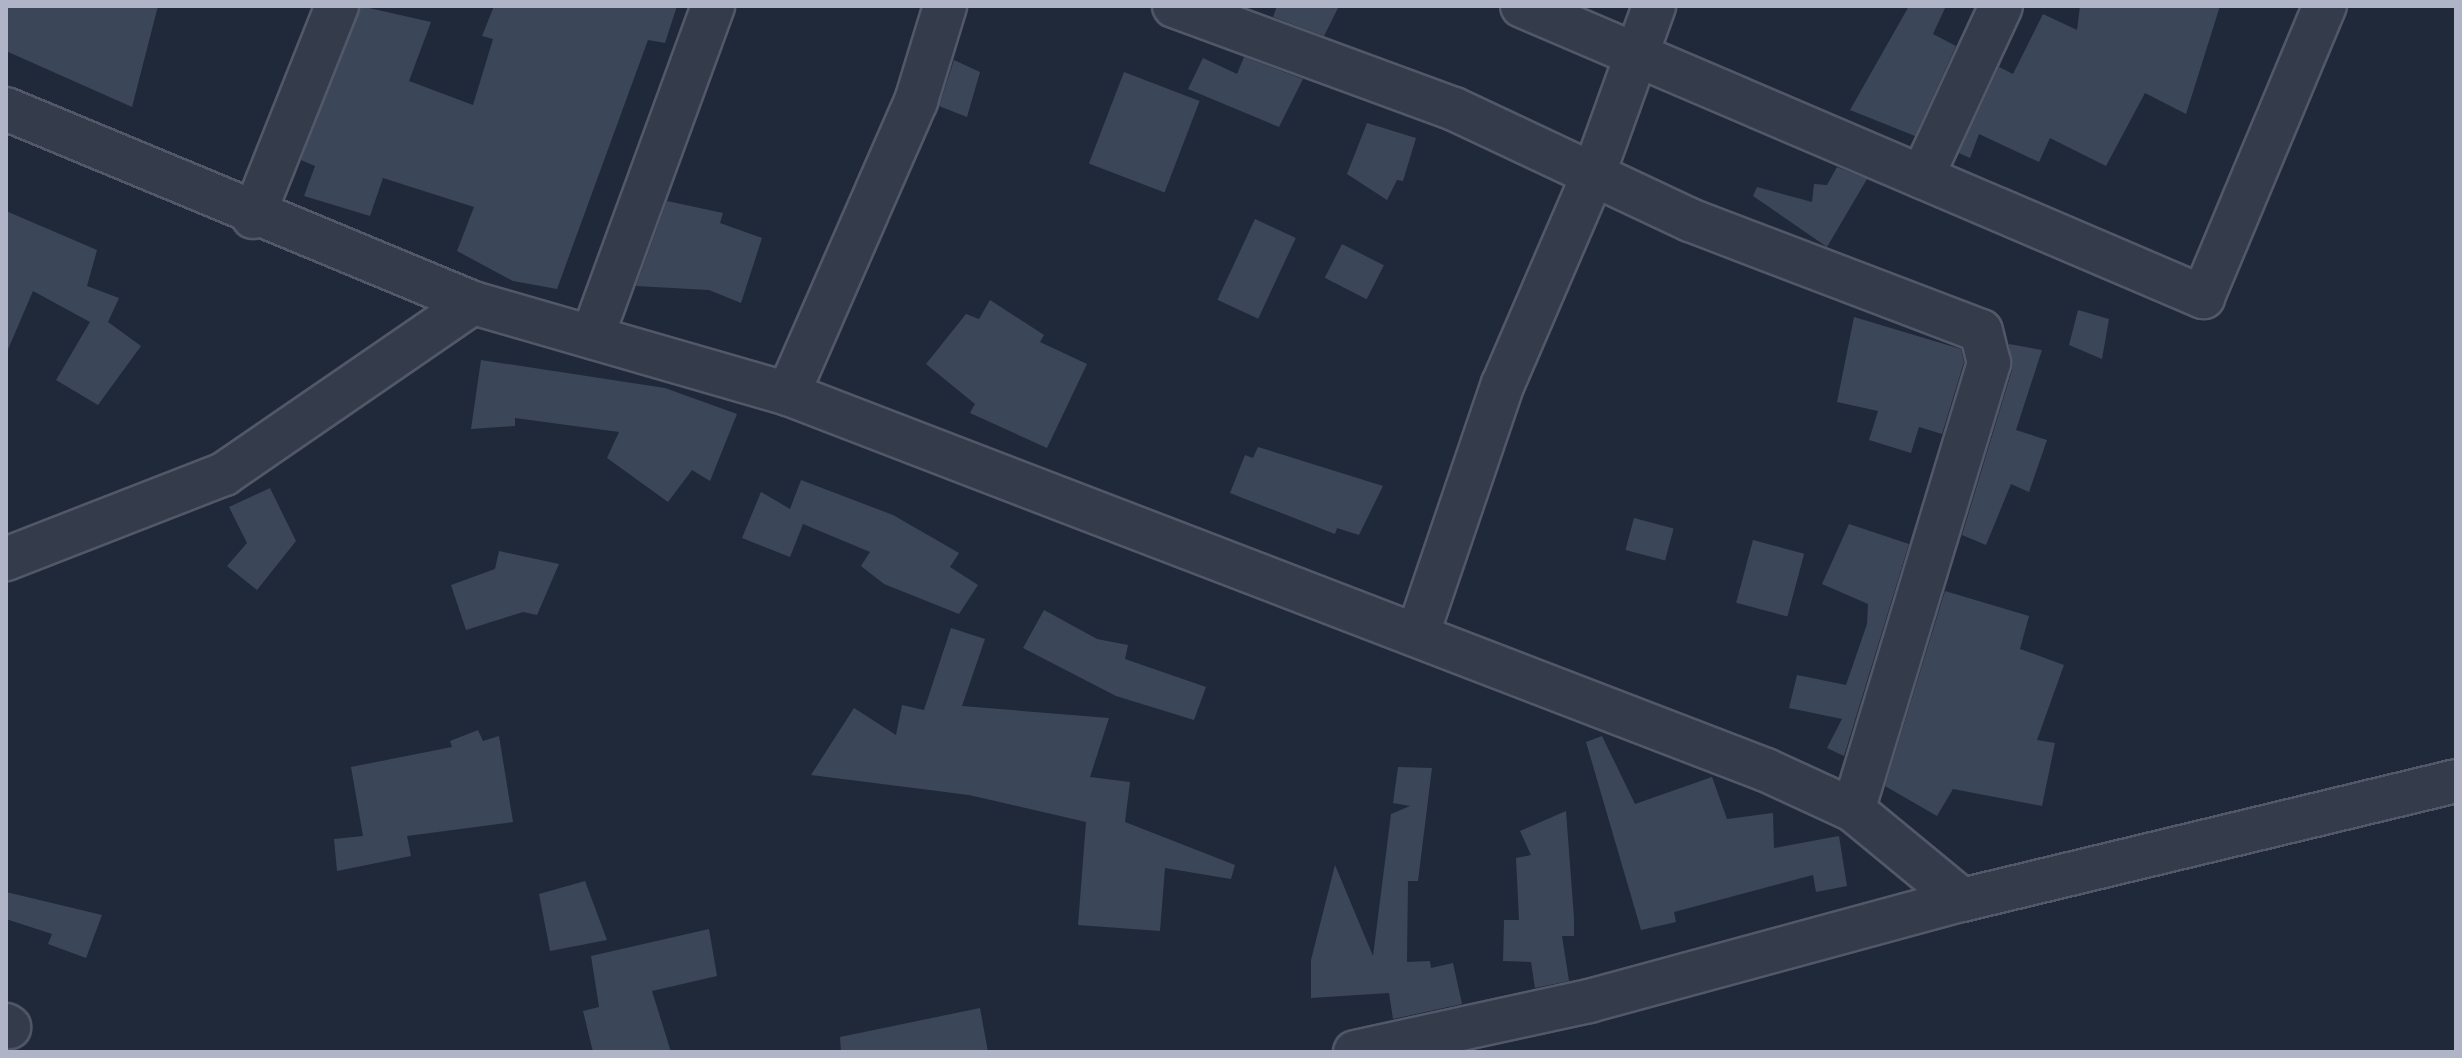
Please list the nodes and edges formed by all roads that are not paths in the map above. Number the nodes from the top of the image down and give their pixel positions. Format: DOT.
graph roads {
  1 [pos="337,6"];
  2 [pos="713,6"];
  3 [pos="945,6"];
  4 [pos="1174,6"];
  5 [pos="1522,6"];
  6 [pos="1654,6"];
  7 [pos="2001,6"];
  8 [pos="2325,6"];
  9 [pos="1632,57"];
  10 [pos="6,109"];
  11 [pos="1594,173"];
  12 [pos="1922,177"];
  13 [pos="253,217"];
  14 [pos="473,303"];
  15 [pos="592,337"];
  16 [pos="788,394"];
  17 [pos="6,559"];
  18 [pos="1418,633"];
  19 [pos="2456,781"];
  20 [pos="1853,810"];
  21 [pos="1962,900"];
  22 [pos="1355,1052"];
  1 -- 13 [label="street"];
  2 -- 15 [label="street"];
  3 -- 16 [label="street"];
  4 -- 11 [label="street"];
  5 -- 9 [label="street"];
  6 -- 9 [label="street"];
  7 -- 12 [label="street"];
  8 -- 12 [label="street"];
  9 -- 11 [label="street"];
  9 -- 12 [label="street"];
  10 -- 13 [label="street"];
  11 -- 18 [label="street"];
  11 -- 20 [label="street"];
  13 -- 14 [label="street"];
  14 -- 15 [label="street"];
  14 -- 17 [label="street"];
  15 -- 16 [label="street"];
  16 -- 18 [label="street"];
  18 -- 20 [label="street"];
  19 -- 21 [label="street"];
  20 -- 21 [label="street"];
  21 -- 22 [label="street"];
}
